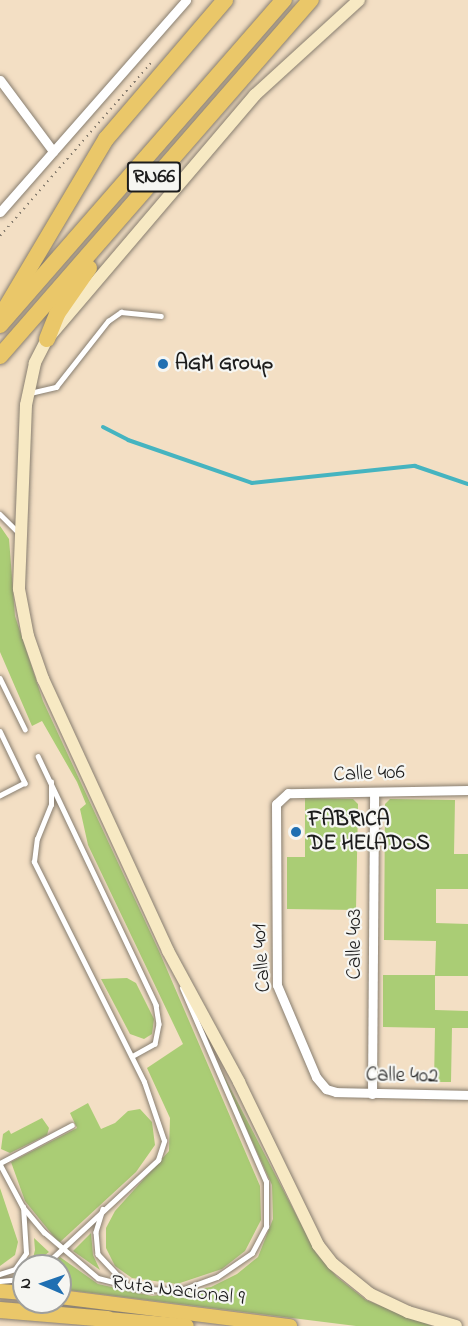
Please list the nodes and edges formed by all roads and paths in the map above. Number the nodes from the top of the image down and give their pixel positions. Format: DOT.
graph roads {
  1 [pos="186,0"];
  2 [pos="225,0"];
  3 [pos="284,0"];
  4 [pos="311,0"];
  5 [pos="358,0"];
  6 [pos="152,62"];
  7 [pos="0,80"];
  8 [pos="53,151"];
  9 [pos="0,212"];
  10 [pos="118,219"];
  11 [pos="0,236"];
  12 [pos="161,316"];
  13 [pos="0,318"];
  14 [pos="0,325"];
  15 [pos="47,339"];
  16 [pos="0,357"];
  17 [pos="28,393"];
  18 [pos="0,514"];
  19 [pos="20,536"];
  20 [pos="0,678"];
  21 [pos="25,729"];
  22 [pos="0,733"];
  23 [pos="38,756"];
  24 [pos="51,782"];
  25 [pos="468,790"];
  26 [pos="374,793"];
  27 [pos="0,796"];
  28 [pos="276,804"];
  29 [pos="168,951"];
  30 [pos="132,1057"];
  31 [pos="336,1092"];
  32 [pos="372,1094"];
  33 [pos="468,1095"];
  34 [pos="72,1125"];
  35 [pos="0,1163"];
  36 [pos="23,1207"];
  37 [pos="104,1207"];
  38 [pos="60,1249"];
  39 [pos="55,1254"];
  40 [pos="0,1274"];
  41 [pos="130,1287"];
  42 [pos="72,1299"];
  43 [pos="0,1310"];
  44 [pos="0,1316"];
  45 [pos="108,1319"];
  46 [pos="187,1326"];
  47 [pos="290,1326"];
  48 [pos="456,1326"];
  1 -- 8 [label="street"];
  2 -- 13 [label="highway"];
  3 -- 14 [label="highway, RN66"];
  4 -- 10 [label="highway, RN66"];
  5 -- 15 [label="street"];
  6 -- 11 [label="path"];
  7 -- 8 [label="street"];
  8 -- 9 [label="street"];
  10 -- 15 [label="highway"];
  10 -- 16 [label="highway, RN66"];
  12 -- 17 [label="lane"];
  15 -- 17 [label="street"];
  17 -- 19 [label="street"];
  18 -- 19 [label="lane"];
  19 -- 29 [label="street"];
  20 -- 21 [label="lane"];
  22 -- 27 [label="lane"];
  23 -- 24 [label="lane"];
  24 -- 30 [label="lane"];
  24 -- 30 [label="lane"];
  25 -- 26 [label="street, Calle 406"];
  26 -- 28 [label="street, Calle 406"];
  26 -- 32 [label="street, Calle 403"];
  28 -- 31 [label="street, Calle 401"];
  29 -- 41 [label="lane"];
  29 -- 48 [label="street"];
  30 -- 37 [label="lane"];
  31 -- 32 [label="street, Calle 402"];
  32 -- 33 [label="street, Calle 402"];
  34 -- 35 [label="lane"];
  35 -- 36 [label="lane"];
  36 -- 38 [label="lane"];
  36 -- 40 [label="lane"];
  37 -- 38 [label="lane"];
  37 -- 41 [label="lane"];
  38 -- 39 [label="lane"];
  38 -- 41 [label="lane"];
  42 -- 47 [label="main road, Ruta Nacional 9"];
  43 -- 45 [label="highway"];
  44 -- 45 [label="highway"];
  45 -- 46 [label="main road, Ruta Nacional 9"];
}
